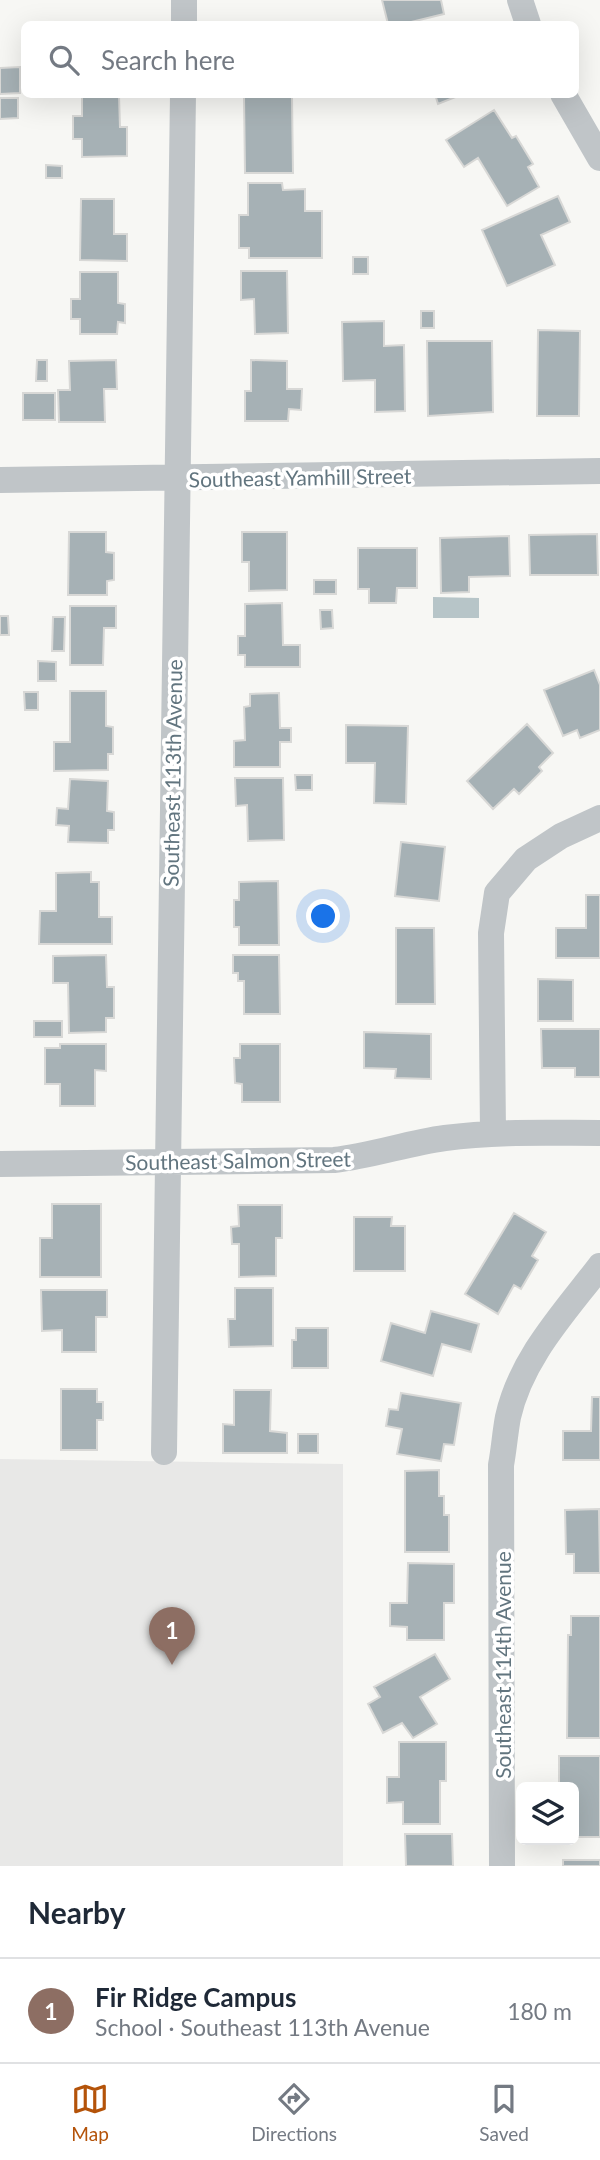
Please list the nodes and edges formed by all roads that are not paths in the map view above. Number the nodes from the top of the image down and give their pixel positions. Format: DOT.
graph roads {
  1 [pos="184,0"];
  2 [pos="520,0"];
  3 [pos="184,21"];
  4 [pos="527,21"];
  5 [pos="183,98"];
  6 [pos="565,98"];
  7 [pos="600,158"];
  8 [pos="600,471"];
  9 [pos="177,479"];
  10 [pos="0,480"];
  11 [pos="600,818"];
  12 [pos="493,1132"];
  13 [pos="600,1133"];
  14 [pos="167,1163"];
  15 [pos="0,1164"];
  16 [pos="600,1266"];
  17 [pos="164,1452"];
  18 [pos="502,1866"];
  1 -- 3 [label="street"];
  2 -- 4 [label="street"];
  5 -- 9 [label="street, Southeast 113th Avenue"];
  6 -- 7 [label="street"];
  8 -- 9 [label="street, Southeast Yamhill Street"];
  9 -- 10 [label="street, Southeast Yamhill Street"];
  9 -- 14 [label="street, Southeast 113th Avenue"];
  11 -- 12 [label="street"];
  12 -- 13 [label="street, Southeast Salmon Street"];
  12 -- 14 [label="street, Southeast Salmon Street"];
  14 -- 15 [label="street, Southeast Salmon Street"];
  14 -- 17 [label="street, Southeast 113th Avenue"];
  16 -- 18 [label="street, Southeast 114th Avenue"];
}
